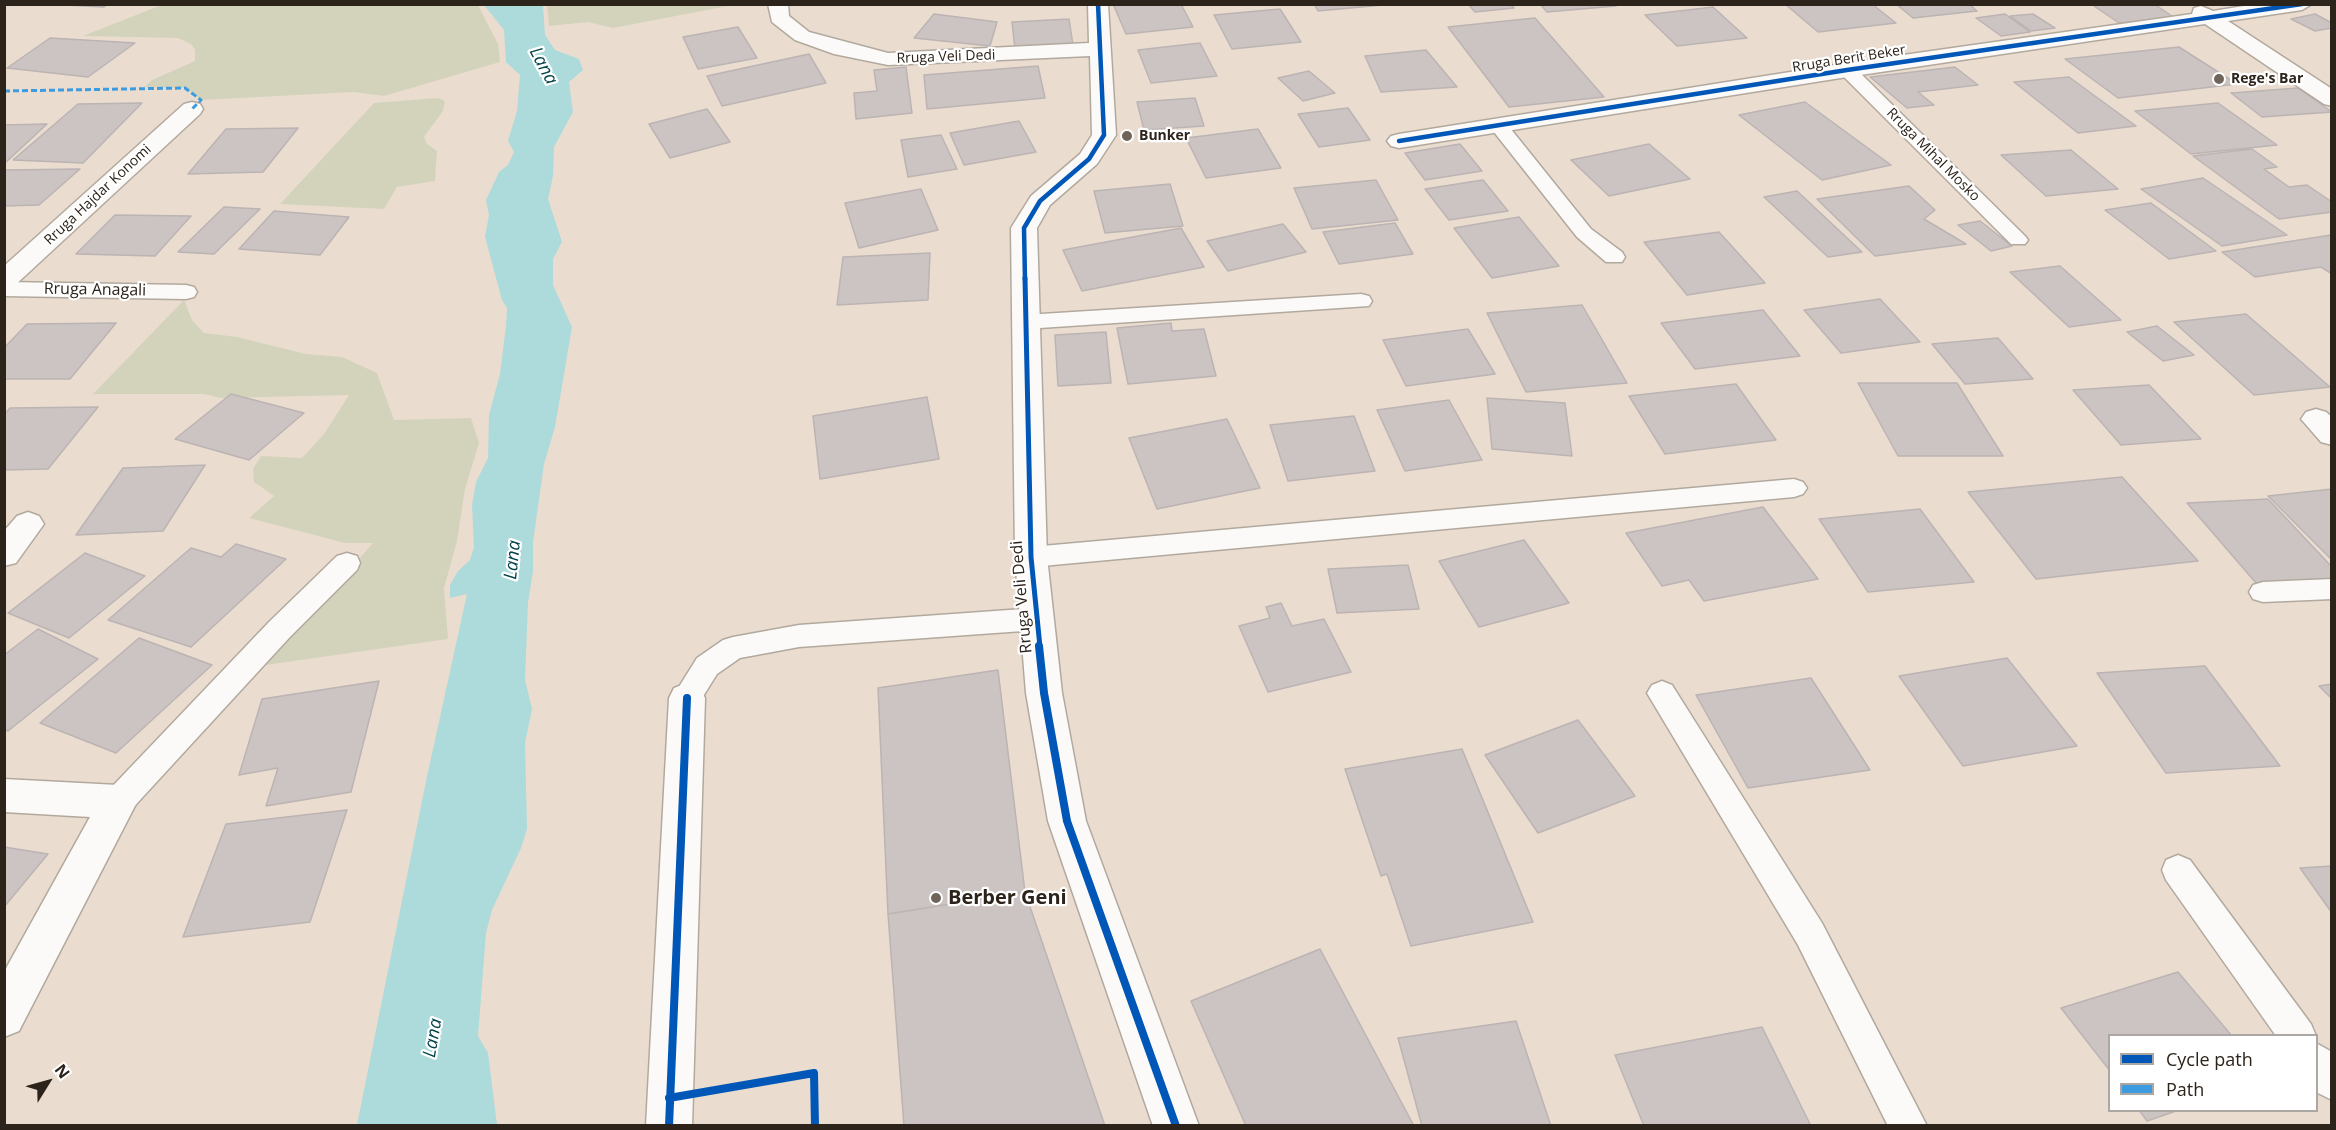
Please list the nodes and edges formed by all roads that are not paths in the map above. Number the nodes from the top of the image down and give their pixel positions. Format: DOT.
graph roads {
  1 [pos="778,4"];
  2 [pos="1098,4"];
  3 [pos="2189,4"];
  4 [pos="2302,4"];
  5 [pos="2211,18"];
  6 [pos="1099,49"];
  7 [pos="1847,70"];
  8 [pos="2331,99"];
  9 [pos="192,109"];
  10 [pos="1499,127"];
  11 [pos="1400,141"];
  12 [pos="2018,240"];
  13 [pos="1614,257"];
  14 [pos="4,281"];
  15 [pos="4,289"];
  16 [pos="186,292"];
  17 [pos="1361,301"];
  18 [pos="1025,322"];
  19 [pos="1794,488"];
  20 [pos="28,525"];
  21 [pos="4,554"];
  22 [pos="1031,556"];
  23 [pos="347,563"];
  24 [pos="2331,589"];
  25 [pos="2263,592"];
  26 [pos="1037,619"];
  27 [pos="1662,693"];
  28 [pos="687,698"];
  29 [pos="4,795"];
  30 [pos="118,802"];
  31 [pos="2178,870"];
  32 [pos="4,1016"];
  33 [pos="2297,1034"];
  34 [pos="2318,1064"];
  35 [pos="2331,1082"];
  36 [pos="669,1125"];
  37 [pos="1176,1125"];
  38 [pos="1908,1125"];
  1 -- 6 [label="street, Rruga Veli Dedi"];
  2 -- 6 [label="street, Rruga Veli Dedi"];
  3 -- 5 [label="street"];
  4 -- 5 [label="street, Rruga Berit Beker"];
  5 -- 7 [label="street, Rruga Berit Beker"];
  5 -- 8 [label="street"];
  6 -- 18 [label="street, Rruga Veli Dedi"];
  7 -- 10 [label="street, Rruga Berit Beker"];
  7 -- 12 [label="lane, Rruga Mihal Mosko"];
  9 -- 14 [label="street, Rruga Hajdar Konomi"];
  10 -- 11 [label="street, Rruga Berit Beker"];
  10 -- 13 [label="lane"];
  15 -- 16 [label="lane, Rruga Anagali"];
  17 -- 18 [label="lane"];
  18 -- 22 [label="street, Rruga Veli Dedi"];
  19 -- 22 [label="lane"];
  20 -- 21 [label="street"];
  22 -- 26 [label="street, Rruga Veli Dedi"];
  23 -- 30 [label="lane"];
  24 -- 25 [label="lane"];
  26 -- 28 [label="lane"];
  26 -- 37 [label="street, Rruga Veli Dedi"];
  27 -- 38 [label="lane"];
  28 -- 36 [label="street"];
  29 -- 30 [label="street"];
  30 -- 32 [label="street"];
  31 -- 33 [label="lane"];
  34 -- 35 [label="lane"];
}
